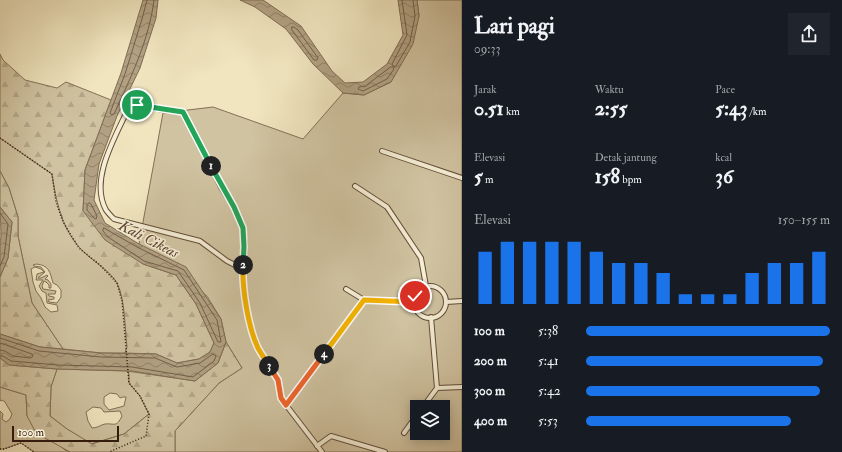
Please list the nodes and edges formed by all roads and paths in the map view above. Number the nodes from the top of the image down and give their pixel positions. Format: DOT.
graph roads {
  1 [pos="0,138"];
  2 [pos="382,151"];
  3 [pos="462,178"];
  4 [pos="355,186"];
  5 [pos="243,269"];
  6 [pos="426,286"];
  7 [pos="346,289"];
  8 [pos="364,300"];
  9 [pos="462,301"];
  10 [pos="414,302"];
  11 [pos="446,302"];
  12 [pos="431,317"];
  13 [pos="462,387"];
  14 [pos="436,388"];
  15 [pos="428,400"];
  16 [pos="286,405"];
  17 [pos="410,425"];
  18 [pos="404,433"];
  19 [pos="318,446"];
  20 [pos="0,449"];
  21 [pos="34,452"];
  22 [pos="109,452"];
  23 [pos="322,452"];
  24 [pos="385,452"];
  1 -- 22 [label="path"];
  2 -- 3 [label="lane"];
  4 -- 6 [label="lane"];
  5 -- 5 [label="lane"];
  5 -- 16 [label="lane"];
  6 -- 10 [label="lane"];
  6 -- 11 [label="lane"];
  7 -- 8 [label="lane"];
  8 -- 10 [label="lane"];
  8 -- 16 [label="lane"];
  9 -- 11 [label="lane"];
  10 -- 12 [label="lane"];
  11 -- 12 [label="lane"];
  12 -- 14 [label="lane"];
  13 -- 14 [label="lane"];
  14 -- 15 [label="lane"];
  16 -- 19 [label="lane"];
  17 -- 18 [label="lane"];
  19 -- 23 [label="lane"];
  19 -- 24 [label="lane"];
  20 -- 21 [label="path"];
}
